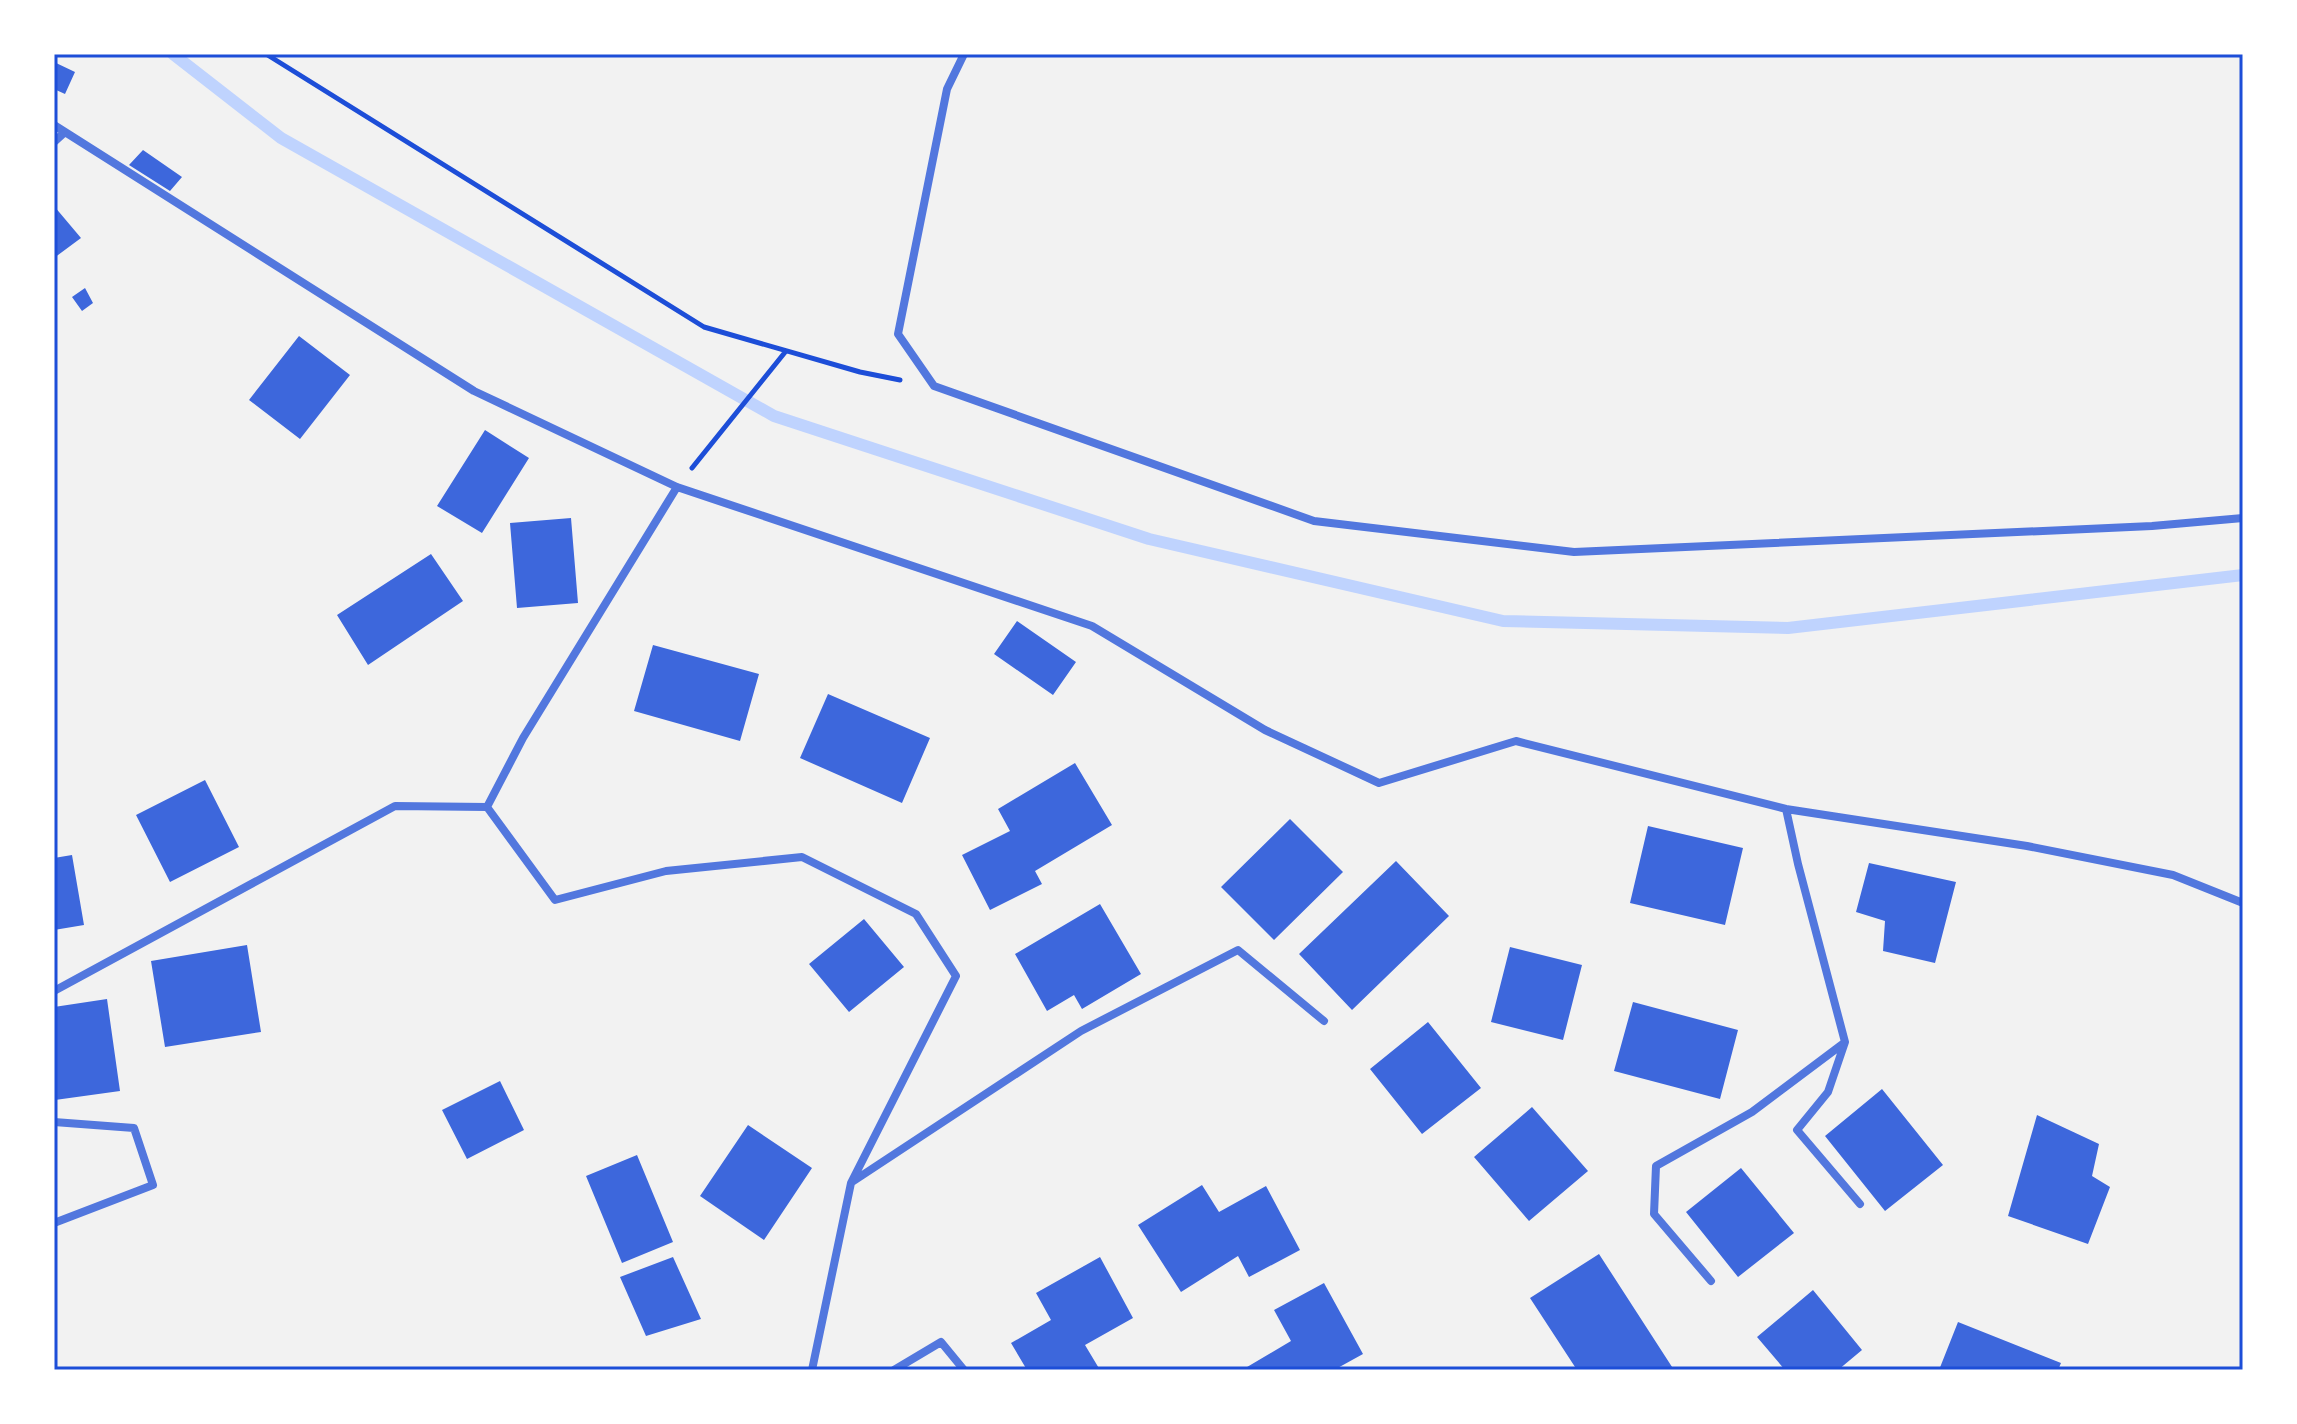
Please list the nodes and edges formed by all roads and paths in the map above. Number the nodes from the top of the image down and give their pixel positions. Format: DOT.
graph roads {
  1 [pos="266,54"];
  2 [pos="964,54"];
  3 [pos="54,125"];
  4 [pos="65,132"];
  5 [pos="54,142"];
  6 [pos="786,351"];
  7 [pos="934,386"];
  8 [pos="677,487"];
  9 [pos="2243,518"];
  10 [pos="487,807"];
  11 [pos="1786,809"];
  12 [pos="2243,903"];
  13 [pos="54,991"];
  14 [pos="1324,1021"];
  15 [pos="1845,1042"];
  16 [pos="54,1122"];
  17 [pos="851,1183"];
  18 [pos="1860,1204"];
  19 [pos="54,1223"];
  20 [pos="1711,1281"];
  21 [pos="812,1370"];
  22 [pos="894,1370"];
  23 [pos="964,1370"];
  1 -- 6 [label="path"];
  2 -- 7 [label="street"];
  3 -- 4 [label="street"];
  4 -- 5 [label="street"];
  4 -- 8 [label="street"];
  6 -- 7 [label="path"];
  6 -- 8 [label="path"];
  7 -- 9 [label="street"];
  8 -- 10 [label="street"];
  8 -- 11 [label="street"];
  10 -- 13 [label="street"];
  10 -- 17 [label="street"];
  11 -- 12 [label="street"];
  11 -- 15 [label="street"];
  14 -- 17 [label="street"];
  15 -- 18 [label="street"];
  15 -- 20 [label="street"];
  16 -- 19 [label="street"];
  17 -- 21 [label="street"];
  22 -- 23 [label="street"];
}
